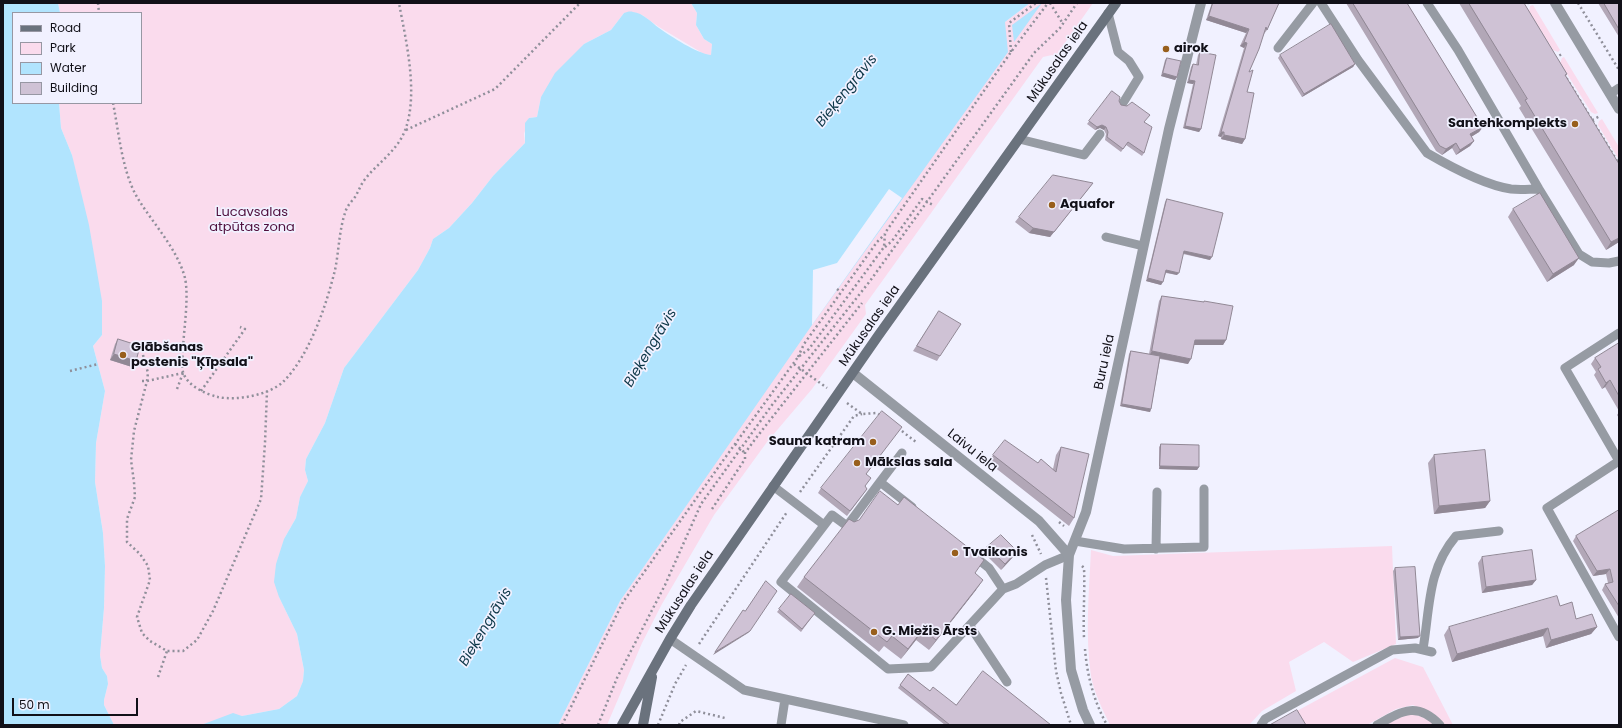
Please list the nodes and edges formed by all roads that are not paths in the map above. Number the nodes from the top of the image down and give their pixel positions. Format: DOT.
graph roads {
  1 [pos="1116,3"];
  2 [pos="1201,3"];
  3 [pos="1313,3"];
  4 [pos="1321,3"];
  5 [pos="1427,3"];
  6 [pos="1556,3"];
  7 [pos="1108,13"];
  8 [pos="1278,48"];
  9 [pos="1619,88"];
  10 [pos="1610,94"];
  11 [pos="1123,103"];
  12 [pos="1619,109"];
  13 [pos="1100,134"];
  14 [pos="1019,139"];
  15 [pos="1539,189"];
  16 [pos="1106,237"];
  17 [pos="1143,246"];
  18 [pos="1619,261"];
  19 [pos="1619,333"];
  20 [pos="853,373"];
  21 [pos="902,453"];
  22 [pos="1619,461"];
  23 [pos="880,482"];
  24 [pos="773,486"];
  25 [pos="1204,489"];
  26 [pos="1157,492"];
  27 [pos="916,511"];
  28 [pos="824,525"];
  29 [pos="1499,531"];
  30 [pos="1075,541"];
  31 [pos="1156,548"];
  32 [pos="965,549"];
  33 [pos="1070,555"];
  34 [pos="1003,589"];
  35 [pos="970,626"];
  36 [pos="1619,637"];
  37 [pos="670,639"];
  38 [pos="1422,650"];
  39 [pos="1432,652"];
  40 [pos="654,669"];
  41 [pos="1006,682"];
  42 [pos="786,699"];
  43 [pos="622,725"];
  44 [pos="643,725"];
  45 [pos="781,725"];
  46 [pos="904,725"];
  47 [pos="1090,725"];
  48 [pos="1261,725"];
  49 [pos="1377,725"];
  50 [pos="1440,725"];
  1 -- 7 [label="main road, Mūkusalas iela"];
  2 -- 17 [label="street, Buru iela"];
  3 -- 8 [label="lane"];
  4 -- 15 [label="lane"];
  5 -- 15 [label="lane"];
  6 -- 10 [label="street"];
  7 -- 11 [label="lane"];
  7 -- 14 [label="main road, Mūkusalas iela"];
  9 -- 10 [label="lane"];
  10 -- 12 [label="street"];
  13 -- 14 [label="lane"];
  14 -- 20 [label="main road, Mūkusalas iela"];
  15 -- 18 [label="lane"];
  16 -- 17 [label="lane"];
  17 -- 30 [label="street, Buru iela"];
  19 -- 22 [label="lane"];
  20 -- 24 [label="main road, Mūkusalas iela"];
  20 -- 33 [label="street, Laivu iela"];
  21 -- 23 [label="lane"];
  22 -- 36 [label="lane"];
  23 -- 27 [label="lane"];
  23 -- 28 [label="lane"];
  24 -- 28 [label="lane"];
  24 -- 37 [label="main road, Mūkusalas iela"];
  25 -- 31 [label="lane"];
  26 -- 31 [label="lane"];
  28 -- 35 [label="lane"];
  29 -- 38 [label="lane"];
  30 -- 31 [label="lane"];
  30 -- 33 [label="street, Buru iela"];
  32 -- 34 [label="lane"];
  33 -- 34 [label="lane"];
  33 -- 47 [label="street, Buru iela"];
  34 -- 35 [label="lane"];
  35 -- 41 [label="lane"];
  37 -- 40 [label="main road, Mūkusalas iela"];
  37 -- 42 [label="lane"];
  38 -- 39 [label="lane"];
  38 -- 48 [label="lane"];
  40 -- 43 [label="main road, Mūkusalas iela"];
  40 -- 44 [label="main road, Mūkusalas iela"];
  42 -- 45 [label="lane"];
  42 -- 46 [label="lane"];
  49 -- 50 [label="lane"];
}
